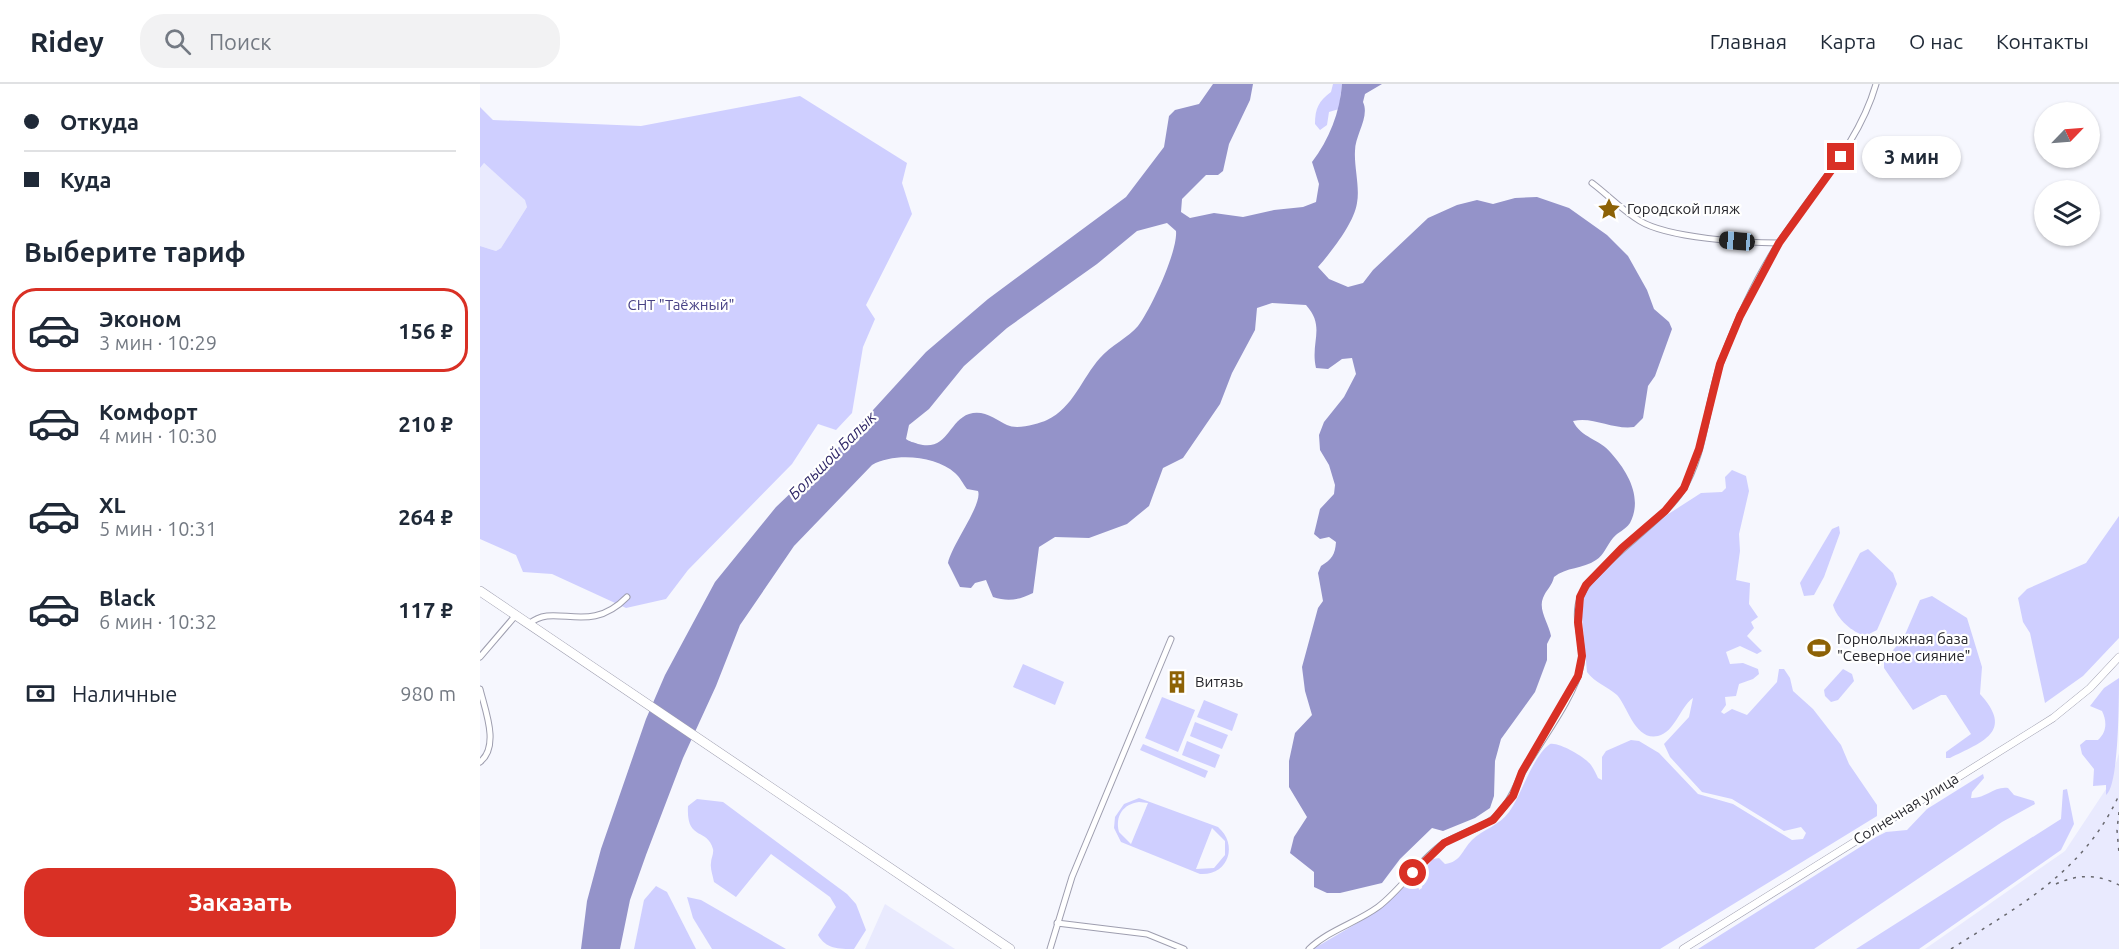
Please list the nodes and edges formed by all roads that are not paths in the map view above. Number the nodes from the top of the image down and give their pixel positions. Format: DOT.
graph roads {
  1 [pos="1876,84"];
  2 [pos="1592,183"];
  3 [pos="1779,243"];
  4 [pos="480,591"];
  5 [pos="627,597"];
  6 [pos="516,615"];
  7 [pos="529,624"];
  8 [pos="1171,639"];
  9 [pos="480,657"];
  10 [pos="2119,657"];
  11 [pos="480,689"];
  12 [pos="480,762"];
  13 [pos="1057,923"];
  14 [pos="1010,949"];
  15 [pos="1050,949"];
  16 [pos="1184,949"];
  17 [pos="1309,949"];
  18 [pos="1683,949"];
  1 -- 3 [label="street"];
  2 -- 3 [label="street"];
  3 -- 17 [label="street"];
  4 -- 6 [label="main road"];
  5 -- 7 [label="street"];
  6 -- 7 [label="main road"];
  6 -- 9 [label="street"];
  7 -- 14 [label="main road"];
  8 -- 13 [label="street"];
  10 -- 18 [label="street, Солнечная улица"];
  11 -- 12 [label="street"];
  13 -- 15 [label="street"];
  13 -- 16 [label="street"];
}
